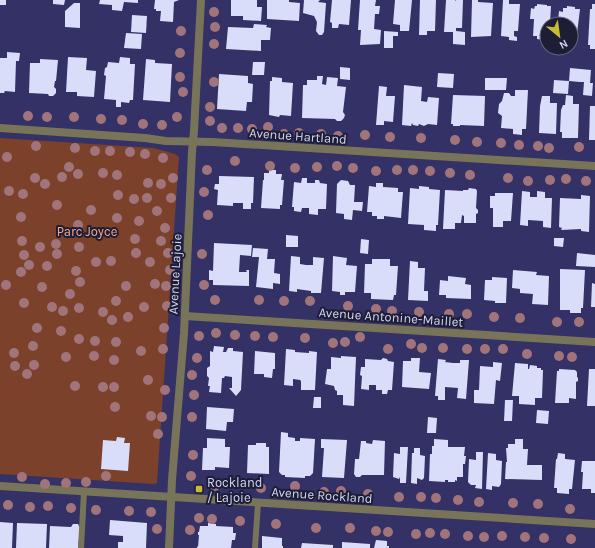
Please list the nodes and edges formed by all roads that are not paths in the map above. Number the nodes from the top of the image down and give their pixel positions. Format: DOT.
graph roads {
  1 [pos="201,0"];
  2 [pos="0,128"];
  3 [pos="193,143"];
  4 [pos="595,166"];
  5 [pos="185,316"];
  6 [pos="595,342"];
  7 [pos="0,486"];
  8 [pos="84,492"];
  9 [pos="172,497"];
  10 [pos="258,503"];
  11 [pos="595,524"];
  12 [pos="81,548"];
  13 [pos="169,548"];
  14 [pos="255,548"];
  1 -- 3 [label="street, Avenue Lajoie"];
  2 -- 3 [label="street, Avenue Hartland"];
  3 -- 4 [label="street, Avenue Hartland"];
  3 -- 5 [label="street, Avenue Lajoie"];
  5 -- 6 [label="street, Avenue Antonine-Maillet"];
  5 -- 9 [label="street, Avenue Lajoie"];
  7 -- 8 [label="street, Avenue Rockland"];
  8 -- 9 [label="street, Avenue Rockland"];
  8 -- 12 [label="lane"];
  9 -- 10 [label="street, Avenue Rockland"];
  9 -- 13 [label="street, Avenue Lajoie"];
  10 -- 11 [label="street, Avenue Rockland"];
  10 -- 14 [label="lane"];
}
